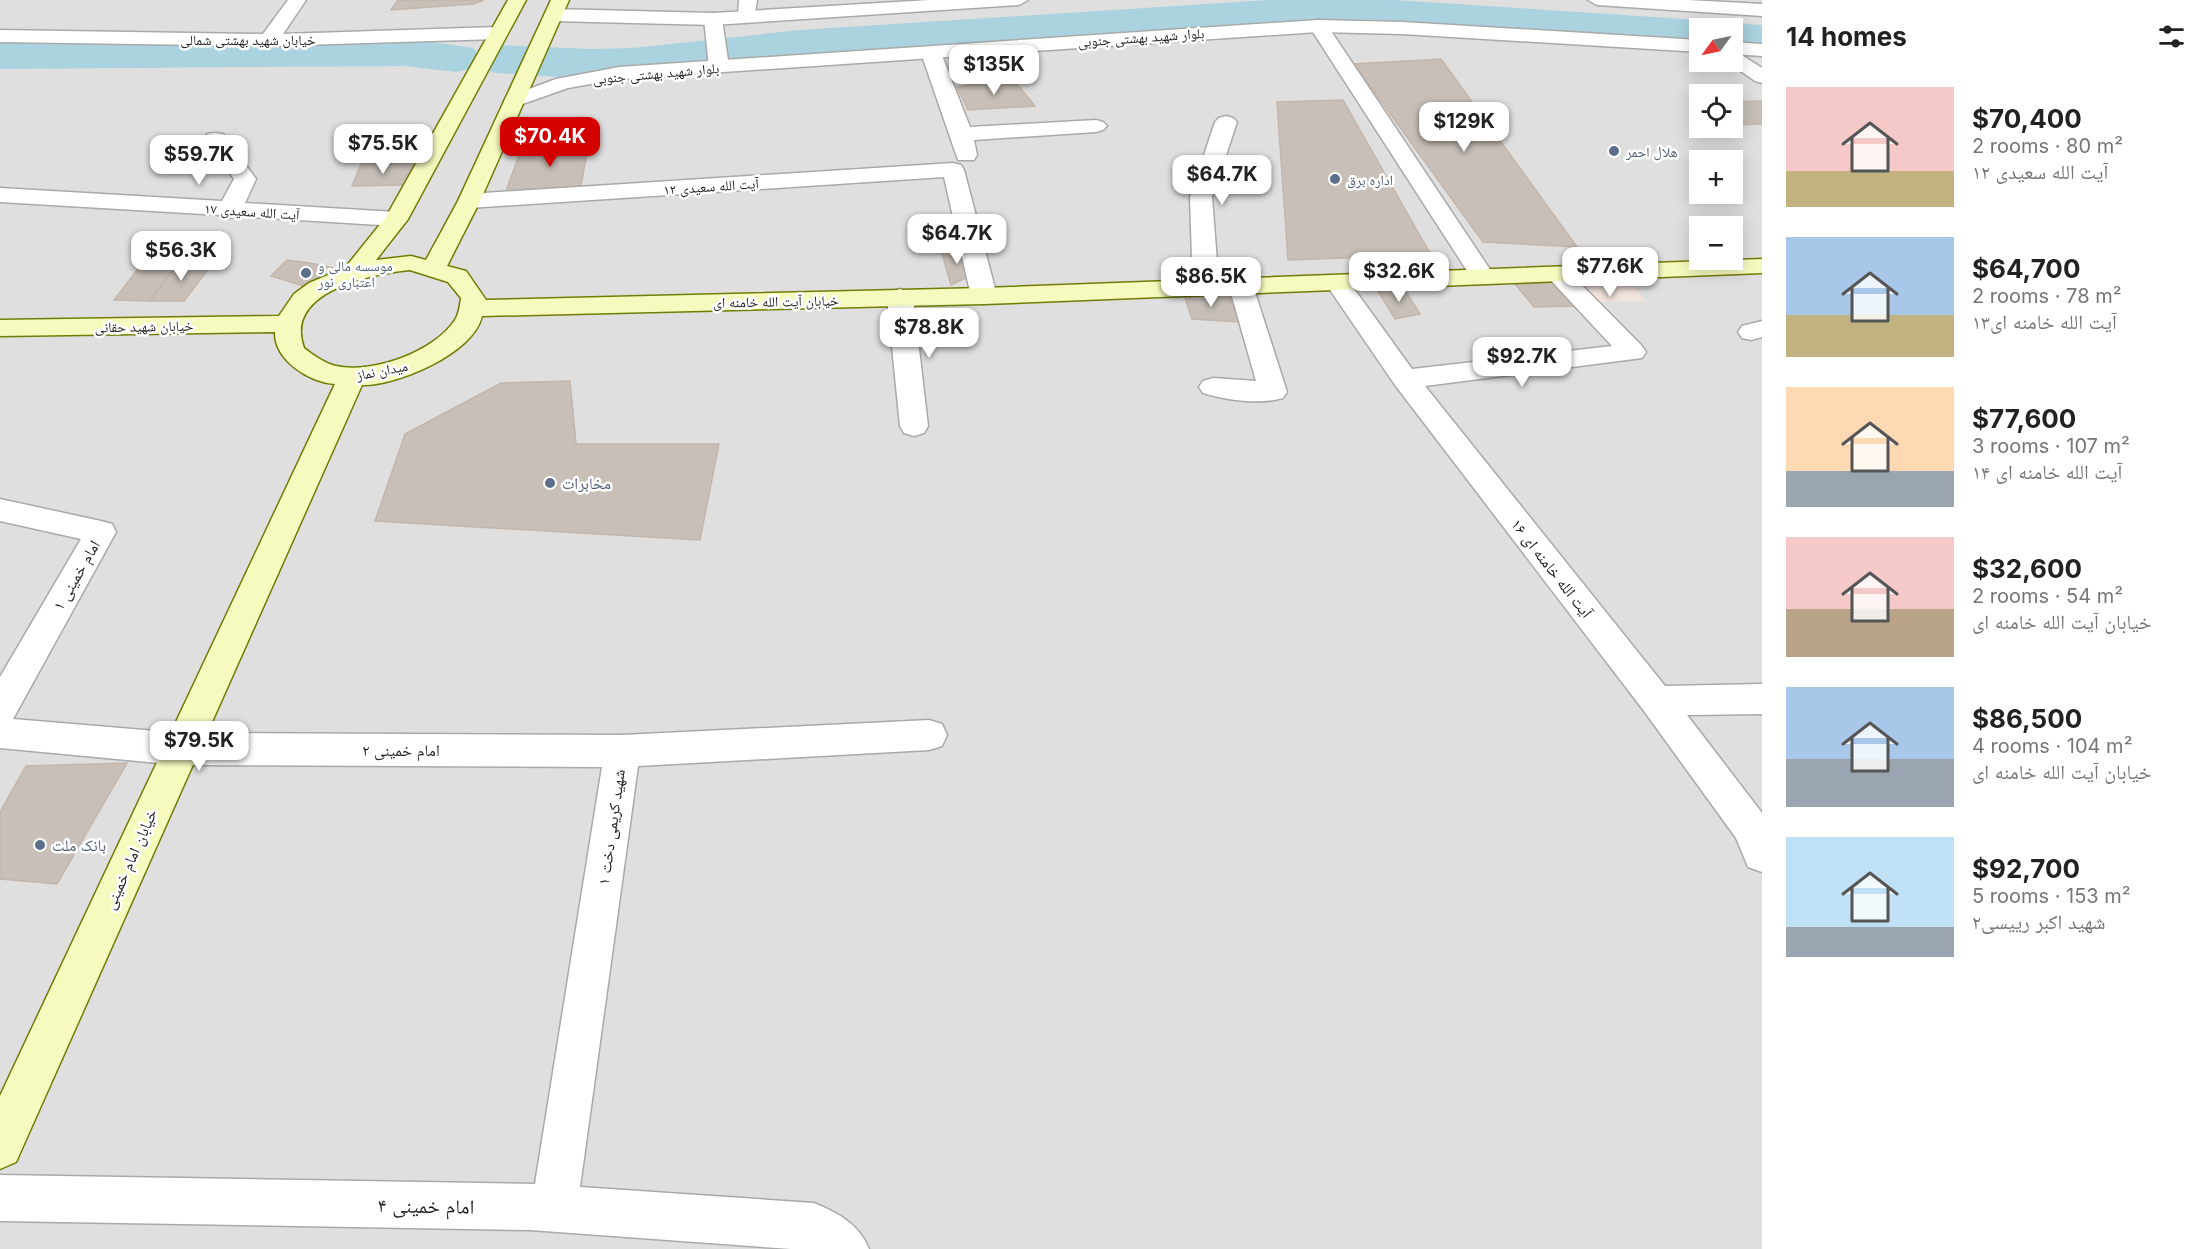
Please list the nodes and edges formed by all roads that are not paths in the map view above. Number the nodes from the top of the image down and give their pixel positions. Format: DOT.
graph roads {
  1 [pos="297,0"];
  2 [pos="517,0"];
  3 [pos="1019,0"];
  4 [pos="1597,0"];
  5 [pos="557,7"];
  6 [pos="747,8"];
  7 [pos="1762,10"];
  8 [pos="713,19"];
  9 [pos="1318,26"];
  10 [pos="497,33"];
  11 [pos="0,36"];
  12 [pos="269,40"];
  13 [pos="1689,45"];
  14 [pos="1743,49"];
  15 [pos="1762,50"];
  16 [pos="931,53"];
  17 [pos="1743,64"];
  18 [pos="719,67"];
  19 [pos="1762,77"];
  20 [pos="514,101"];
  21 [pos="1226,122"];
  22 [pos="1096,126"];
  23 [pos="962,134"];
  24 [pos="216,139"];
  25 [pos="953,170"];
  26 [pos="0,195"];
  27 [pos="469,201"];
  28 [pos="229,211"];
  29 [pos="396,219"];
  30 [pos="435,266"];
  31 [pos="1762,266"];
  32 [pos="356,270"];
  33 [pos="1557,274"];
  34 [pos="1483,277"];
  35 [pos="1338,284"];
  36 [pos="1241,286"];
  37 [pos="1206,288"];
  38 [pos="984,296"];
  39 [pos="900,297"];
  40 [pos="474,308"];
  41 [pos="288,324"];
  42 [pos="0,328"];
  43 [pos="352,377"];
  44 [pos="1405,379"];
  45 [pos="1213,387"];
  46 [pos="914,426"];
  47 [pos="0,510"];
  48 [pos="1762,699"];
  49 [pos="1656,701"];
  50 [pos="0,709"];
  51 [pos="0,733"];
  52 [pos="929,735"];
  53 [pos="180,749"];
  54 [pos="622,751"];
  55 [pos="1762,854"];
  56 [pos="0,1146"];
  57 [pos="0,1198"];
  58 [pos="554,1209"];
  59 [pos="845,1249"];
  1 -- 12 [label="street"];
  2 -- 10 [label="main road"];
  3 -- 6 [label="street"];
  4 -- 7 [label="street"];
  5 -- 8 [label="street"];
  5 -- 20 [label="main road"];
  6 -- 8 [label="street"];
  8 -- 18 [label="street"];
  9 -- 13 [label="street, بلوار شهید بهشتی جنوبی"];
  9 -- 16 [label="street, بلوار شهید بهشتی جنوبی"];
  9 -- 34 [label="street"];
  10 -- 12 [label="street, خیابان شهید بهشتی شمالی"];
  10 -- 29 [label="main road"];
  11 -- 12 [label="street, خیابان شهید بهشتی شمالی"];
  14 -- 15 [label="street"];
  16 -- 18 [label="street, بلوار شهید بهشتی جنوبی"];
  16 -- 23 [label="street"];
  17 -- 19 [label="street"];
  18 -- 20 [label="street, بلوار شهید بهشتی جنوبی"];
  20 -- 27 [label="main road"];
  21 -- 37 [label="street"];
  22 -- 23 [label="street"];
  23 -- 25 [label="street"];
  24 -- 28 [label="street"];
  25 -- 27 [label="street, آیت الله سعیدی ۱۲"];
  25 -- 38 [label="street"];
  26 -- 28 [label="street, آیت الله سعیدی ۱۷"];
  27 -- 30 [label="main road"];
  28 -- 29 [label="street, آیت الله سعیدی ۱۷"];
  29 -- 32 [label="main road"];
  30 -- 32 [label="main road"];
  30 -- 40 [label="main road"];
  31 -- 33 [label="main road, خیابان آیت الله خامنه ای"];
  32 -- 41 [label="main road"];
  33 -- 34 [label="main road, خیابان آیت الله خامنه ای"];
  33 -- 44 [label="street"];
  34 -- 35 [label="main road, خیابان آیت الله خامنه ای"];
  35 -- 36 [label="main road, خیابان آیت الله خامنه ای"];
  35 -- 44 [label="street, آیت الله خامنه ای ۱۶"];
  36 -- 37 [label="main road, خیابان آیت الله خامنه ای"];
  36 -- 45 [label="street"];
  37 -- 38 [label="main road, خیابان آیت الله خامنه ای"];
  38 -- 39 [label="main road, خیابان آیت الله خامنه ای"];
  39 -- 40 [label="main road, خیابان آیت الله خامنه ای"];
  39 -- 46 [label="street"];
  40 -- 43 [label="main road, میدان نماز"];
  41 -- 42 [label="main road, خیابان شهید حقانی"];
  41 -- 43 [label="main road, میدان نماز"];
  43 -- 53 [label="main road, خیابان امام خمینی"];
  44 -- 49 [label="street, آیت الله خامنه ای ۱۶"];
  47 -- 50 [label="street, امام خمینی ۱"];
  48 -- 49 [label="street"];
  49 -- 55 [label="street, آیت الله خامنه ای ۱۶"];
  51 -- 53 [label="street"];
  52 -- 54 [label="street, شهید کریمی دخت ۱"];
  53 -- 54 [label="street, امام خمینی ۲"];
  53 -- 56 [label="main road, خیابان امام خمینی"];
  54 -- 58 [label="street, شهید کریمی دخت ۱"];
  57 -- 58 [label="street, امام خمینی ۴"];
  58 -- 59 [label="street, امام خمینی ۴"];
}
